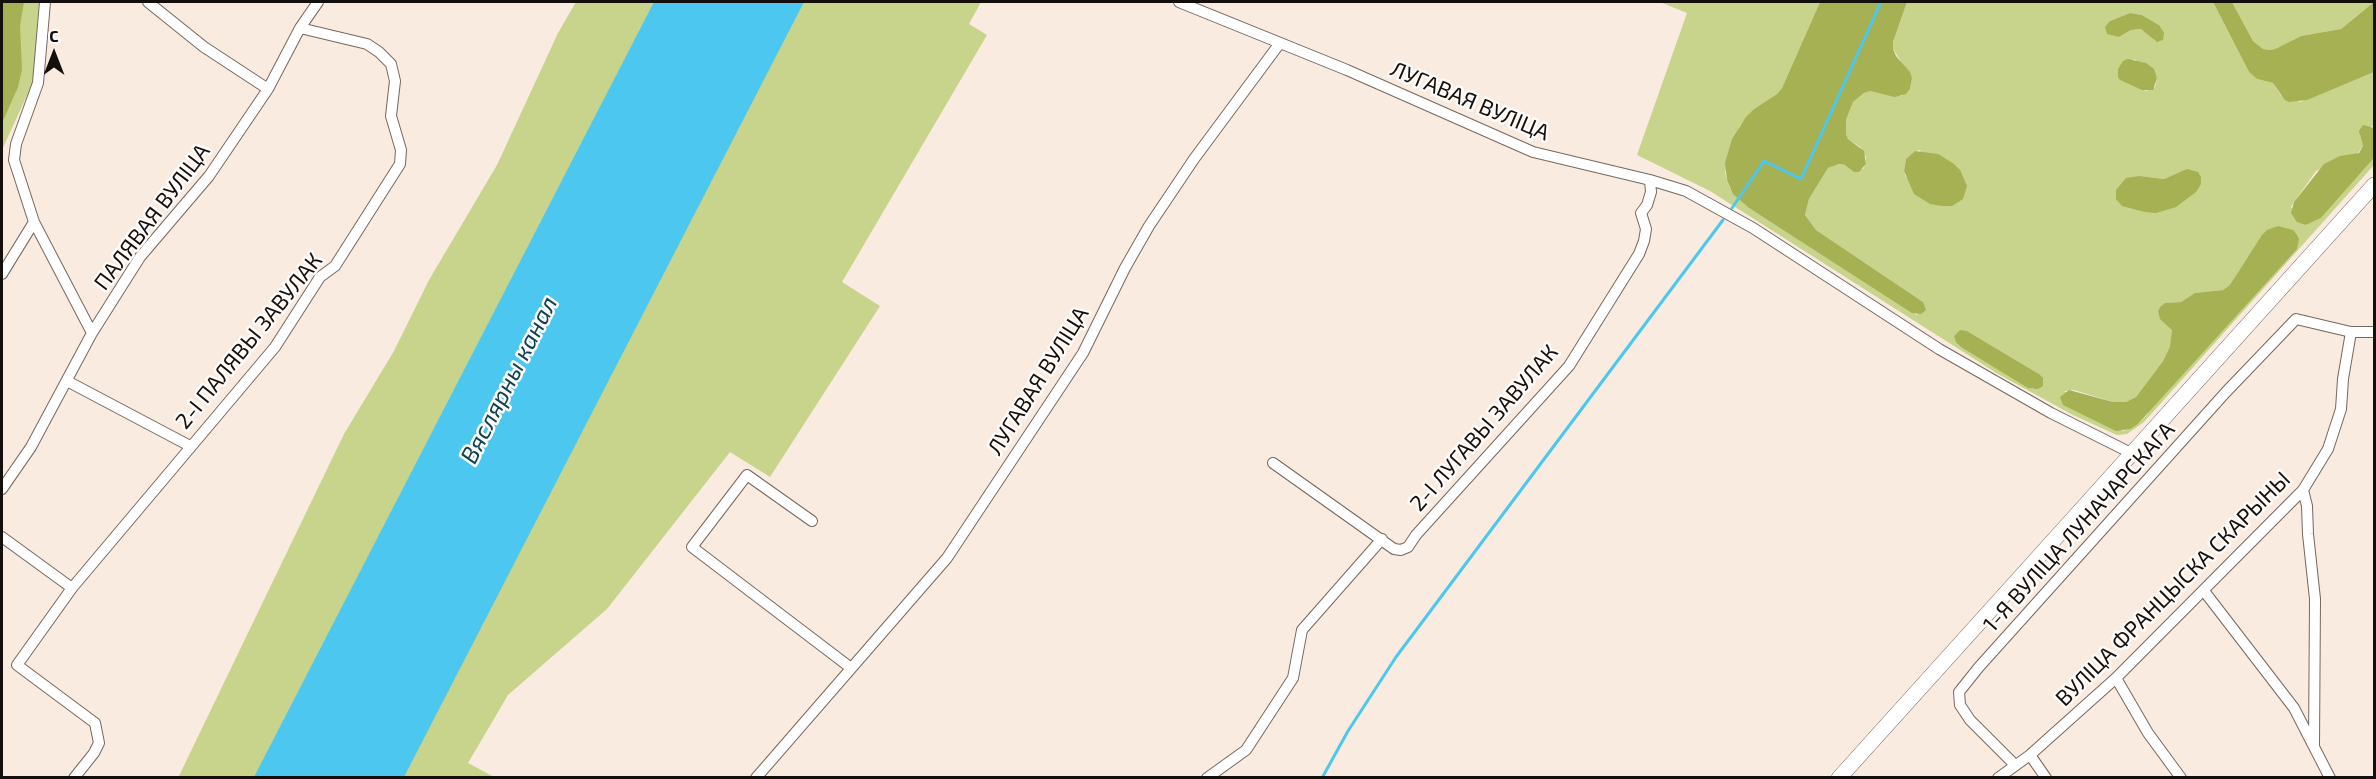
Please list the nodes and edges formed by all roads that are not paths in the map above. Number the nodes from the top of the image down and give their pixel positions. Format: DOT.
graph roads {
  1 [pos="45,2"];
  2 [pos="148,2"];
  3 [pos="318,2"];
  4 [pos="1179,2"];
  5 [pos="300,28"];
  6 [pos="1280,43"];
  7 [pos="268,89"];
  8 [pos="1650,180"];
  9 [pos="2374,185"];
  10 [pos="34,222"];
  11 [pos="2,274"];
  12 [pos="2351,332"];
  13 [pos="2374,332"];
  14 [pos="92,333"];
  15 [pos="67,381"];
  16 [pos="190,446"];
  17 [pos="2131,453"];
  18 [pos="1273,463"];
  19 [pos="2,489"];
  20 [pos="2303,490"];
  21 [pos="812,521"];
  22 [pos="2,537"];
  23 [pos="1382,539"];
  24 [pos="72,588"];
  25 [pos="2204,591"];
  26 [pos="850,668"];
  27 [pos="2116,678"];
  28 [pos="2314,746"];
  29 [pos="2030,755"];
  30 [pos="2015,765"];
  31 [pos="74,777"];
  32 [pos="756,777"];
  33 [pos="1207,777"];
  34 [pos="1839,777"];
  35 [pos="1998,777"];
  36 [pos="2046,777"];
  37 [pos="2181,777"];
  38 [pos="2330,777"];
  1 -- 10 [label="street"];
  2 -- 7 [label="street"];
  3 -- 5 [label="street, ПАЛЯВАЯ ВУЛІЦА"];
  4 -- 6 [label="street, ЛУГАВАЯ ВУЛІЦА"];
  5 -- 7 [label="street, ПАЛЯВАЯ ВУЛІЦА"];
  5 -- 16 [label="street, 2-І ПАЛЯВЫ ЗАВУЛАК"];
  6 -- 8 [label="street, ЛУГАВАЯ ВУЛІЦА"];
  6 -- 26 [label="street, ЛУГАВАЯ ВУЛІЦА"];
  7 -- 14 [label="street, ПАЛЯВАЯ ВУЛІЦА"];
  8 -- 17 [label="street, ЛУГАВАЯ ВУЛІЦА"];
  8 -- 23 [label="street, 2-І ЛУГАВЫ ЗАВУЛАК"];
  9 -- 17 [label="street"];
  10 -- 11 [label="street"];
  10 -- 14 [label="street"];
  12 -- 13 [label="street"];
  12 -- 20 [label="street, ВУЛІЦА ФРАНЦЫСКА СКАРЫНЫ"];
  12 -- 30 [label="street, 1-Я ВУЛІЦА ЛУНАЧАРСКАГА"];
  14 -- 15 [label="street, ПАЛЯВАЯ ВУЛІЦА"];
  15 -- 16 [label="street"];
  15 -- 19 [label="street, ПАЛЯВАЯ ВУЛІЦА"];
  16 -- 24 [label="street, 2-І ПАЛЯВЫ ЗАВУЛАК"];
  17 -- 34 [label="street"];
  18 -- 23 [label="street, 2-І ЛУГАВЫ ЗАВУЛАК"];
  20 -- 25 [label="street, ВУЛІЦА ФРАНЦЫСКА СКАРЫНЫ"];
  20 -- 28 [label="street"];
  21 -- 26 [label="street"];
  22 -- 24 [label="street"];
  23 -- 33 [label="street"];
  24 -- 31 [label="street, 2-І ПАЛЯВЫ ЗАВУЛАК"];
  25 -- 27 [label="street, ВУЛІЦА ФРАНЦЫСКА СКАРЫНЫ"];
  25 -- 28 [label="street"];
  26 -- 32 [label="street, ЛУГАВАЯ ВУЛІЦА"];
  27 -- 29 [label="street, ВУЛІЦА ФРАНЦЫСКА СКАРЫНЫ"];
  27 -- 37 [label="street"];
  28 -- 38 [label="street"];
  29 -- 30 [label="street, ВУЛІЦА ФРАНЦЫСКА СКАРЫНЫ"];
  29 -- 36 [label="street"];
  30 -- 35 [label="street, ВУЛІЦА ФРАНЦЫСКА СКАРЫНЫ"];
}
